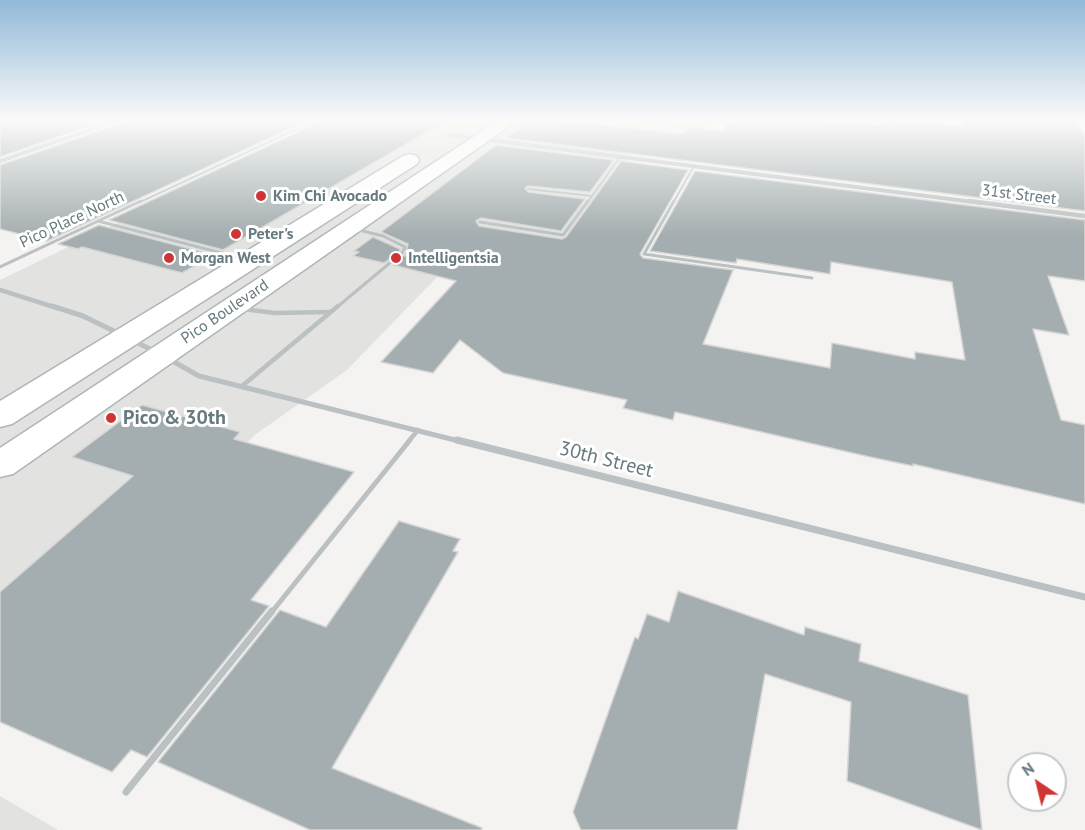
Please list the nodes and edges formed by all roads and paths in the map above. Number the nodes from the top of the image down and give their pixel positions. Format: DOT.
graph roads {
  1 [pos="232,159"];
  2 [pos="412,159"];
  3 [pos="438,159"];
  4 [pos="619,159"];
  5 [pos="634,159"];
  6 [pos="694,166"];
  7 [pos="528,189"];
  8 [pos="592,196"];
  9 [pos="1085,216"];
  10 [pos="98,221"];
  11 [pos="480,222"];
  12 [pos="348,228"];
  13 [pos="402,253"];
  14 [pos="249,260"];
  15 [pos="391,262"];
  16 [pos="0,267"];
  17 [pos="812,278"];
  18 [pos="0,290"];
  19 [pos="234,307"];
  20 [pos="331,312"];
  21 [pos="127,337"];
  22 [pos="161,355"];
  23 [pos="242,386"];
  24 [pos="0,416"];
  25 [pos="418,430"];
  26 [pos="0,465"];
  27 [pos="1085,597"];
  28 [pos="126,792"];
  1 -- 10 [label="lane, Pico Place North"];
  2 -- 14 [label="main road, Pico Boulevard"];
  3 -- 12 [label="main road, Pico Boulevard"];
  4 -- 8 [label="lane"];
  5 -- 6 [label="street, 31st Street"];
  6 -- 9 [label="street, 31st Street"];
  6 -- 17 [label="lane"];
  7 -- 8 [label="lane"];
  8 -- 11 [label="lane"];
  10 -- 14 [label="lane"];
  10 -- 16 [label="lane, Pico Place North"];
  12 -- 13 [label="lane"];
  12 -- 19 [label="main road, Pico Boulevard"];
  14 -- 21 [label="main road, Pico Boulevard"];
  15 -- 20 [label="lane"];
  18 -- 21 [label="street, 30th Street"];
  19 -- 20 [label="lane"];
  19 -- 22 [label="main road, Pico Boulevard"];
  20 -- 23 [label="lane"];
  21 -- 22 [label="street, 30th Street"];
  21 -- 24 [label="main road, Pico Boulevard"];
  22 -- 23 [label="street, 30th Street"];
  22 -- 26 [label="main road, Pico Boulevard"];
  23 -- 25 [label="street, 30th Street"];
  25 -- 27 [label="street, 30th Street"];
  25 -- 28 [label="lane"];
}
